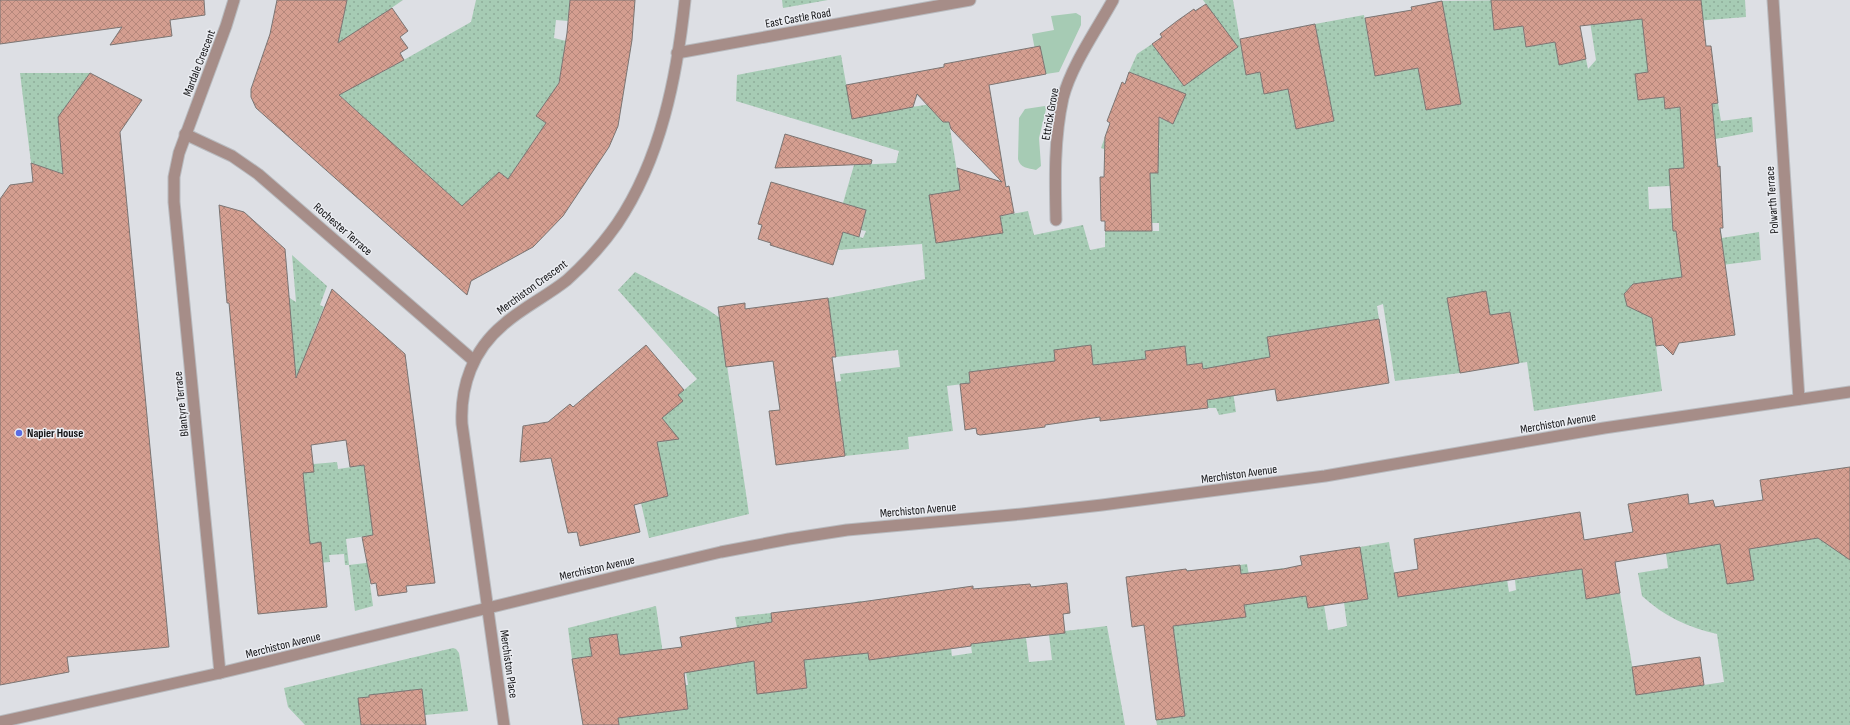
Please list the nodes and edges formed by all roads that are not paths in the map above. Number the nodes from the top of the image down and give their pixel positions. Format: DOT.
graph roads {
  1 [pos="234,0"];
  2 [pos="685,0"];
  3 [pos="970,0"];
  4 [pos="1113,0"];
  5 [pos="1773,0"];
  6 [pos="678,53"];
  7 [pos="185,134"];
  8 [pos="1056,220"];
  9 [pos="473,360"];
  10 [pos="1850,392"];
  11 [pos="1798,399"];
  12 [pos="489,607"];
  13 [pos="220,673"];
  14 [pos="0,722"];
  15 [pos="504,725"];
  1 -- 7 [label="street, Mardale Crescent"];
  2 -- 6 [label="street, Merchiston Crescent"];
  3 -- 6 [label="street, East Castle Road"];
  4 -- 8 [label="street, Ettrick Grove"];
  5 -- 11 [label="street, Polwarth Terrace"];
  6 -- 9 [label="street, Merchiston Crescent"];
  7 -- 9 [label="street, Rochester Terrace"];
  7 -- 13 [label="street, Blantyre Terrace"];
  9 -- 12 [label="street, Merchiston Crescent"];
  10 -- 11 [label="street, Merchiston Avenue"];
  11 -- 12 [label="street, Merchiston Avenue"];
  12 -- 13 [label="street, Merchiston Avenue"];
  12 -- 15 [label="street, Merchiston Place"];
  13 -- 14 [label="street, Merchiston Avenue"];
}
